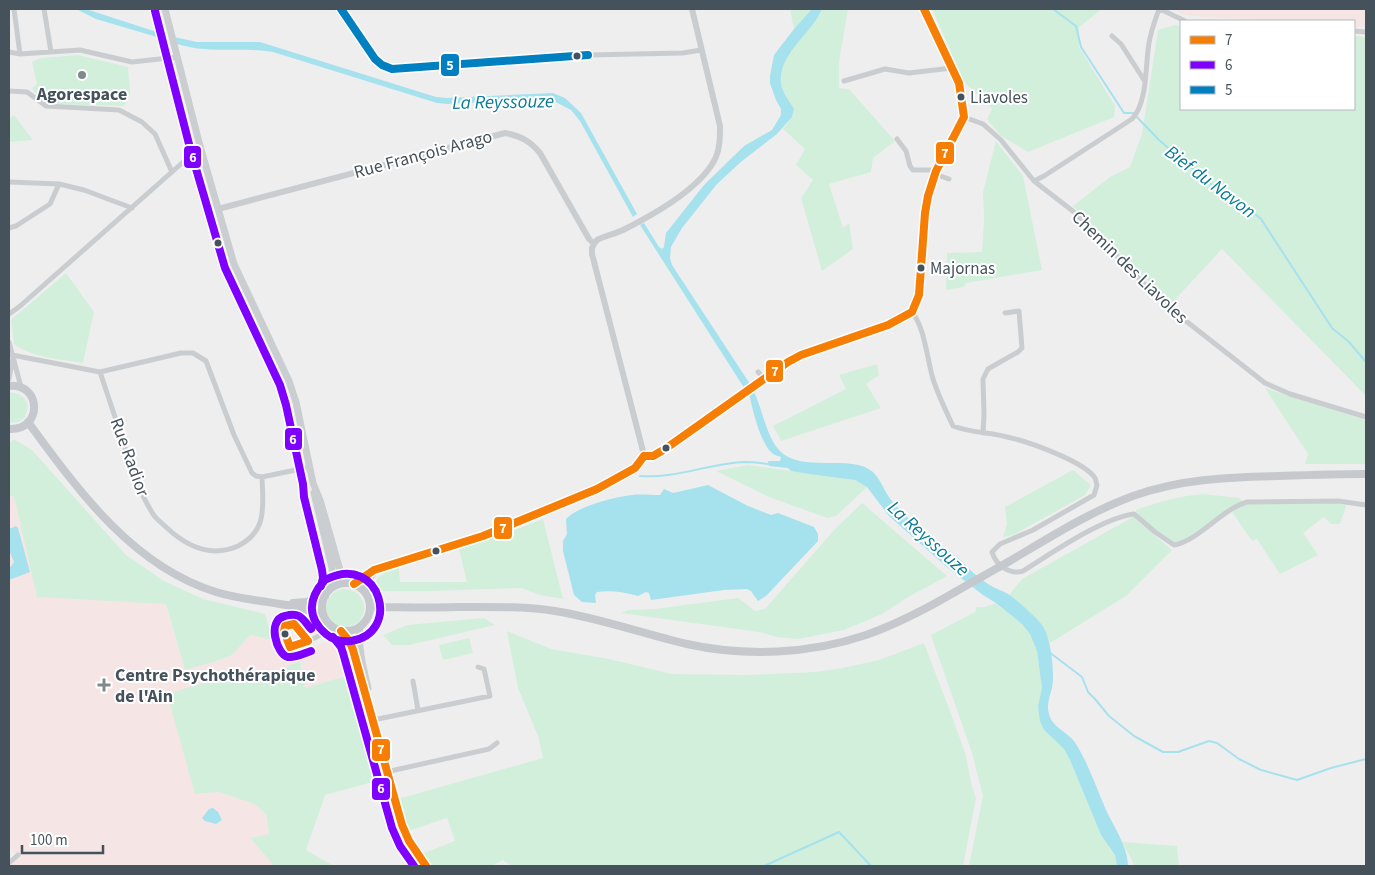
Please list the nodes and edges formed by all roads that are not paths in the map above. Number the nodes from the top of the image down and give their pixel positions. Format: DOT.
graph roads {
  1 [pos="14,9"];
  2 [pos="44,9"];
  3 [pos="165,9"];
  4 [pos="341,9"];
  5 [pos="692,9"];
  6 [pos="924,9"];
  7 [pos="1160,9"];
  8 [pos="1183,20"];
  9 [pos="1112,36"];
  10 [pos="701,50"];
  11 [pos="9,52"];
  12 [pos="51,52"];
  13 [pos="20,54"];
  14 [pos="178,57"];
  15 [pos="952,68"];
  16 [pos="844,81"];
  17 [pos="1144,81"];
  18 [pos="9,91"];
  19 [pos="964,117"];
  20 [pos="896,139"];
  21 [pos="200,146"];
  22 [pos="172,172"];
  23 [pos="936,172"];
  24 [pos="949,179"];
  25 [pos="1034,181"];
  26 [pos="9,182"];
  27 [pos="59,184"];
  28 [pos="132,208"];
  29 [pos="218,210"];
  30 [pos="9,228"];
  31 [pos="594,244"];
  32 [pos="912,312"];
  33 [pos="9,314"];
  34 [pos="1005,314"];
  35 [pos="9,342"];
  36 [pos="13,356"];
  37 [pos="100,372"];
  38 [pos="758,372"];
  39 [pos="9,379"];
  40 [pos="765,379"];
  41 [pos="9,386"];
  42 [pos="21,387"];
  43 [pos="1366,418"];
  44 [pos="28,422"];
  45 [pos="9,428"];
  46 [pos="983,433"];
  47 [pos="644,456"];
  48 [pos="310,467"];
  49 [pos="1366,474"];
  50 [pos="262,477"];
  51 [pos="313,483"];
  52 [pos="1366,505"];
  53 [pos="381,567"];
  54 [pos="352,584"];
  55 [pos="331,588"];
  56 [pos="366,593"];
  57 [pos="325,596"];
  58 [pos="283,604"];
  59 [pos="370,607"];
  60 [pos="323,615"];
  61 [pos="332,627"];
  62 [pos="360,627"];
  63 [pos="341,631"];
  64 [pos="308,641"];
  65 [pos="478,667"];
  66 [pos="413,681"];
  67 [pos="418,710"];
  68 [pos="373,720"];
  69 [pos="497,743"];
  70 [pos="386,772"];
  71 [pos="18,855"];
  72 [pos="9,863"];
  73 [pos="426,866"];
  1 -- 13 [label="street"];
  2 -- 12 [label="street"];
  3 -- 14 [label="main road"];
  4 -- 10 [label="street"];
  5 -- 10 [label="street"];
  6 -- 15 [label="street"];
  7 -- 8 [label="street"];
  7 -- 17 [label="street"];
  9 -- 17 [label="street"];
  10 -- 31 [label="street"];
  11 -- 13 [label="street"];
  12 -- 13 [label="street"];
  12 -- 14 [label="street"];
  14 -- 21 [label="main road"];
  15 -- 16 [label="street"];
  15 -- 19 [label="street"];
  17 -- 25 [label="street"];
  18 -- 22 [label="street"];
  19 -- 23 [label="street"];
  19 -- 25 [label="street, Chemin des Liavoles"];
  20 -- 23 [label="street"];
  21 -- 22 [label="street"];
  21 -- 29 [label="main road"];
  22 -- 28 [label="street"];
  23 -- 24 [label="street"];
  23 -- 32 [label="street"];
  25 -- 43 [label="street, Chemin des Liavoles"];
  26 -- 27 [label="street"];
  27 -- 28 [label="street"];
  27 -- 30 [label="street"];
  28 -- 33 [label="street"];
  29 -- 31 [label="street, Rue François Arago"];
  29 -- 48 [label="main road"];
  31 -- 47 [label="street"];
  32 -- 40 [label="street"];
  32 -- 46 [label="street"];
  34 -- 46 [label="street"];
  35 -- 36 [label="street"];
  36 -- 37 [label="street"];
  36 -- 39 [label="street"];
  36 -- 42 [label="street"];
  37 -- 50 [label="street"];
  37 -- 50 [label="street, Rue Radior"];
  38 -- 40 [label="street"];
  40 -- 47 [label="street"];
  41 -- 42 [label="main road"];
  42 -- 44 [label="main road"];
  44 -- 45 [label="main road"];
  44 -- 58 [label="main road"];
  46 -- 52 [label="street"];
  47 -- 53 [label="street"];
  48 -- 50 [label="street"];
  48 -- 51 [label="main road"];
  49 -- 59 [label="main road, bridge"];
  51 -- 54 [label="main road"];
  51 -- 55 [label="main road"];
  53 -- 54 [label="street"];
  53 -- 56 [label="street"];
  54 -- 55 [label="main road"];
  54 -- 56 [label="main road"];
  55 -- 57 [label="main road"];
  56 -- 59 [label="main road"];
  57 -- 58 [label="main road"];
  57 -- 60 [label="main road"];
  58 -- 60 [label="main road"];
  59 -- 62 [label="main road"];
  60 -- 61 [label="main road"];
  61 -- 63 [label="main road"];
  61 -- 64 [label="street"];
  62 -- 63 [label="main road"];
  62 -- 68 [label="main road"];
  63 -- 68 [label="main road"];
  64 -- 64 [label="street"];
  65 -- 67 [label="street"];
  66 -- 67 [label="street"];
  67 -- 68 [label="street"];
  68 -- 70 [label="main road"];
  69 -- 70 [label="street"];
  70 -- 73 [label="main road"];
  71 -- 72 [label="street"];
}
